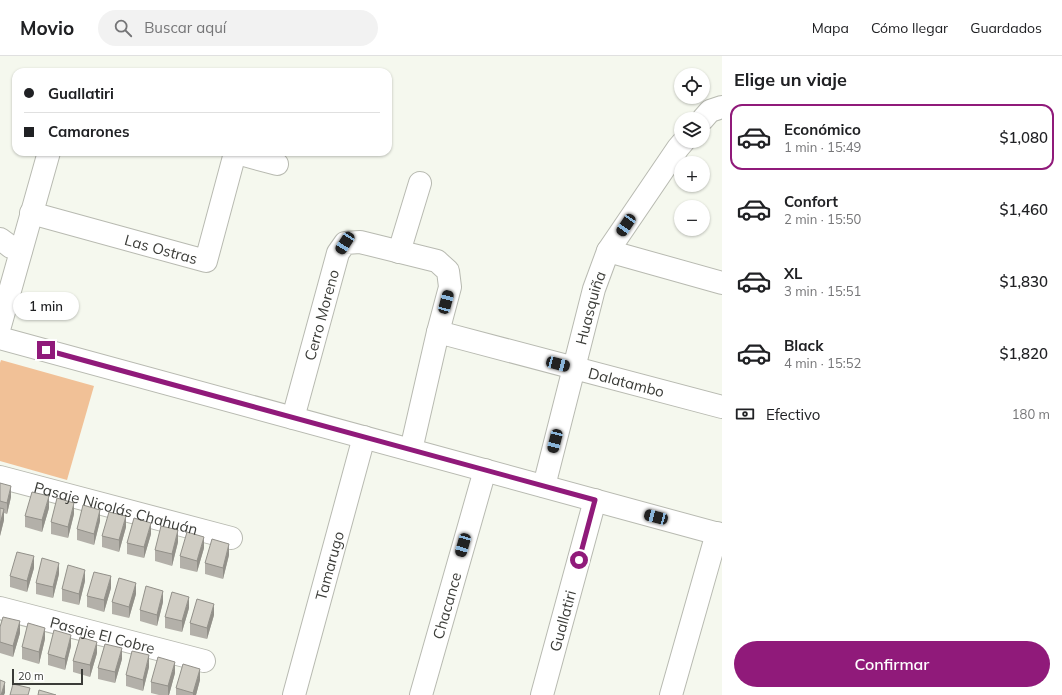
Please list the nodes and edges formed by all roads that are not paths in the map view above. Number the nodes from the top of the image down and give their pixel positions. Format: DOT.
graph roads {
  1 [pos="722,107"];
  2 [pos="709,112"];
  3 [pos="679,148"];
  4 [pos="48,156"];
  5 [pos="233,156"];
  6 [pos="248,156"];
  7 [pos="277,164"];
  8 [pos="420,183"];
  9 [pos="32,213"];
  10 [pos="0,239"];
  11 [pos="21,250"];
  12 [pos="608,251"];
  13 [pos="399,252"];
  14 [pos="722,283"];
  15 [pos="0,326"];
  16 [pos="438,332"];
  17 [pos="0,338"];
  18 [pos="573,368"];
  19 [pos="722,407"];
  20 [pos="293,418"];
  21 [pos="364,437"];
  22 [pos="411,450"];
  23 [pos="484,470"];
  24 [pos="0,477"];
  25 [pos="544,486"];
  26 [pos="595,500"];
  27 [pos="719,534"];
  28 [pos="232,538"];
  29 [pos="0,608"];
  30 [pos="204,661"];
  31 [pos="294,695"];
  32 [pos="421,695"];
  33 [pos="542,695"];
  34 [pos="671,695"];
  1 -- 2 [label="street"];
  3 -- 12 [label="street, Huasquiña"];
  4 -- 9 [label="street"];
  5 -- 9 [label="street, Las Ostras"];
  6 -- 7 [label="street"];
  8 -- 13 [label="street"];
  9 -- 11 [label="street"];
  10 -- 11 [label="street"];
  11 -- 15 [label="street"];
  12 -- 14 [label="street"];
  12 -- 18 [label="street, Huasquiña"];
  13 -- 16 [label="street"];
  13 -- 20 [label="street, Cerro Moreno"];
  16 -- 18 [label="street, Dalatambo"];
  16 -- 22 [label="street"];
  17 -- 20 [label="street"];
  18 -- 19 [label="street, Dalatambo"];
  18 -- 25 [label="street, Huasquiña"];
  20 -- 21 [label="street"];
  21 -- 22 [label="street"];
  21 -- 31 [label="street, Tamarugo"];
  22 -- 23 [label="street"];
  23 -- 25 [label="street"];
  23 -- 32 [label="street, Chacance"];
  24 -- 28 [label="street, Pasaje Nicolás Chahuán"];
  25 -- 26 [label="street"];
  26 -- 27 [label="street"];
  26 -- 33 [label="street, Guallatiri"];
  27 -- 34 [label="street"];
  29 -- 30 [label="street, Pasaje El Cobre"];
}
